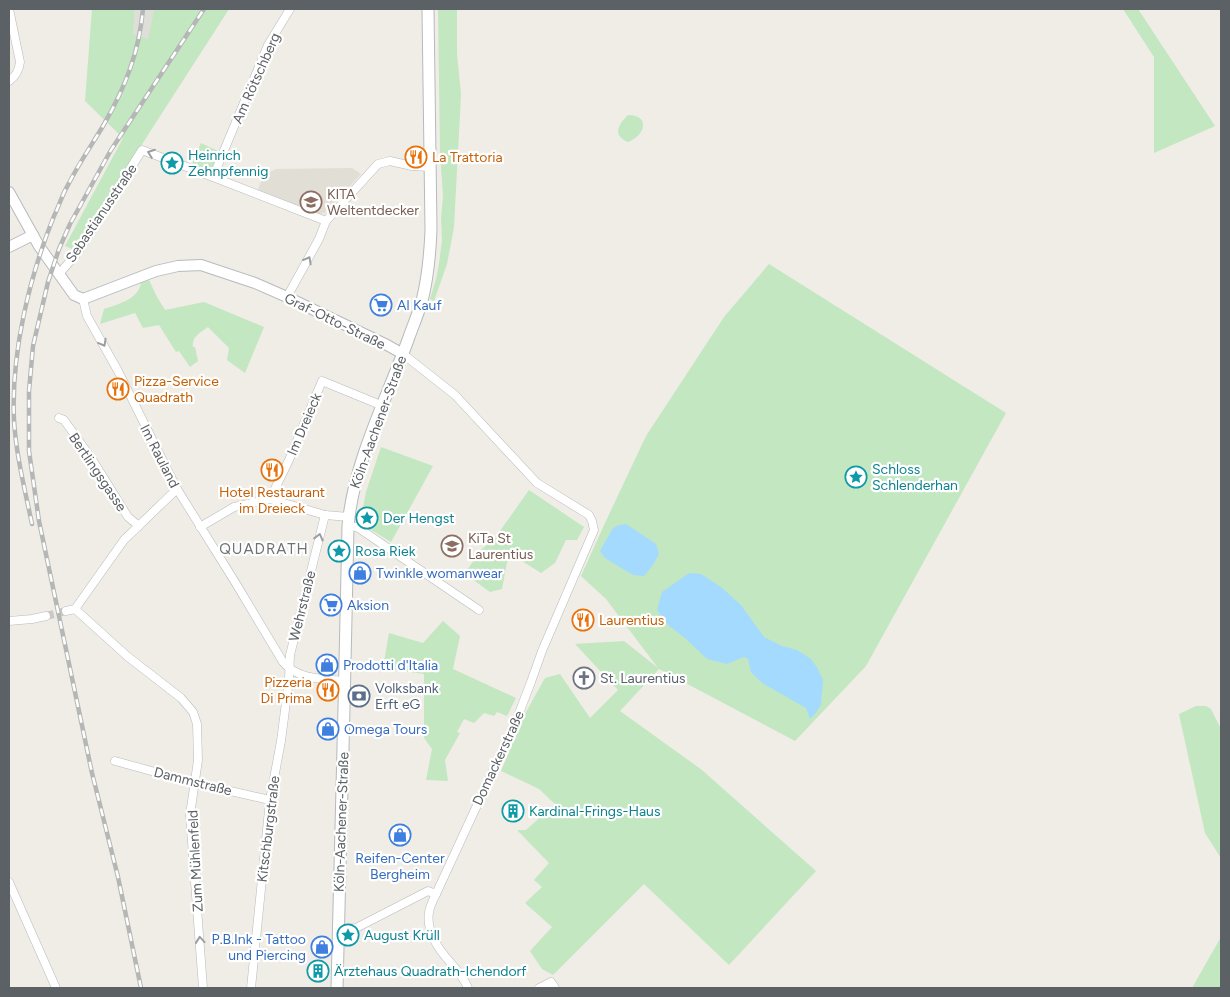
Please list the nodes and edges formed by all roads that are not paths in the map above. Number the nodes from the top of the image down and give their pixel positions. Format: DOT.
graph roads {
  1 [pos="9,9"];
  2 [pos="290,9"];
  3 [pos="428,9"];
  4 [pos="9,81"];
  5 [pos="430,166"];
  6 [pos="214,177"];
  7 [pos="9,192"];
  8 [pos="326,221"];
  9 [pos="33,235"];
  10 [pos="9,248"];
  11 [pos="59,274"];
  12 [pos="287,297"];
  13 [pos="83,299"];
  14 [pos="403,354"];
  15 [pos="383,406"];
  16 [pos="59,418"];
  17 [pos="177,489"];
  18 [pos="270,499"];
  19 [pos="324,515"];
  20 [pos="592,521"];
  21 [pos="348,522"];
  22 [pos="139,526"];
  23 [pos="200,527"];
  24 [pos="75,608"];
  25 [pos="479,610"];
  26 [pos="66,611"];
  27 [pos="46,616"];
  28 [pos="9,621"];
  29 [pos="289,669"];
  30 [pos="344,681"];
  31 [pos="115,761"];
  32 [pos="195,782"];
  33 [pos="270,800"];
  34 [pos="9,882"];
  35 [pos="436,894"];
  36 [pos="338,929"];
  37 [pos="56,988"];
  38 [pos="204,988"];
  39 [pos="250,988"];
  40 [pos="337,988"];
  41 [pos="468,988"];
  42 [pos="538,988"];
  43 [pos="555,988"];
  1 -- 4 [label="street"];
  2 -- 6 [label="street, Am Rötschberg"];
  3 -- 5 [label="main road, Köln-Aachener-Straße"];
  5 -- 8 [label="street"];
  5 -- 14 [label="main road, Köln-Aachener-Straße"];
  6 -- 8 [label="street, Sebastianusstraße"];
  6 -- 11 [label="street, Sebastianusstraße, one-way"];
  7 -- 9 [label="street, Im Rauland"];
  12 -- 8 [label="street, one-way"];
  9 -- 10 [label="street"];
  9 -- 11 [label="street, Im Rauland"];
  11 -- 13 [label="street, Im Rauland"];
  12 -- 13 [label="street, Graf-Otto-Straße"];
  12 -- 14 [label="street, Graf-Otto-Straße"];
  13 -- 17 [label="street, Im Rauland, one-way"];
  14 -- 15 [label="main road, Köln-Aachener-Straße"];
  14 -- 20 [label="street, Graf-Otto-Straße"];
  15 -- 18 [label="street, Im Dreieck"];
  15 -- 21 [label="main road, Köln-Aachener-Straße"];
  16 -- 22 [label="street, Bertlingsgasse"];
  17 -- 22 [label="street"];
  17 -- 23 [label="street, Im Rauland"];
  18 -- 19 [label="street"];
  18 -- 23 [label="street"];
  19 -- 21 [label="street"];
  29 -- 19 [label="street, Wehrstraße, one-way"];
  20 -- 35 [label="street, Domackerstraße"];
  21 -- 25 [label="street"];
  21 -- 30 [label="main road, Köln-Aachener-Straße"];
  22 -- 24 [label="street"];
  23 -- 29 [label="street, Im Rauland"];
  24 -- 26 [label="street"];
  24 -- 32 [label="street, Zum Mühlenfeld"];
  27 -- 28 [label="street"];
  29 -- 30 [label="street"];
  29 -- 33 [label="street, Kitschburgstraße"];
  30 -- 36 [label="main road, Köln-Aachener-Straße"];
  31 -- 32 [label="street, Dammstraße"];
  32 -- 33 [label="street, Dammstraße"];
  38 -- 32 [label="street, Zum Mühlenfeld, one-way"];
  33 -- 39 [label="street, Kitschburgstraße"];
  34 -- 37 [label="street"];
  35 -- 36 [label="street"];
  35 -- 41 [label="street, Domackerstraße"];
  36 -- 40 [label="main road, Köln-Aachener-Straße"];
  42 -- 43 [label="street"];
}
